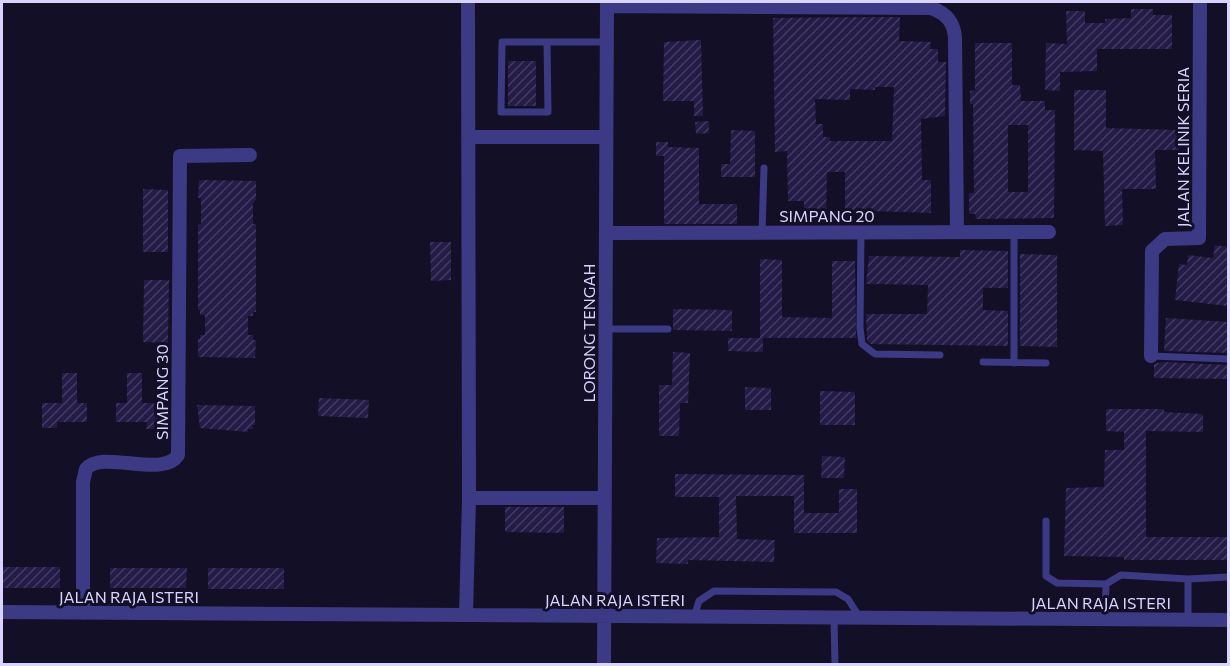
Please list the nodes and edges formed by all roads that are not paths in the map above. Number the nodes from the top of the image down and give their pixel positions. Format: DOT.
graph roads {
  1 [pos="468,2"];
  2 [pos="1200,2"];
  3 [pos="607,4"];
  4 [pos="548,42"];
  5 [pos="607,42"];
  6 [pos="469,136"];
  7 [pos="606,137"];
  8 [pos="250,155"];
  9 [pos="764,168"];
  10 [pos="861,232"];
  11 [pos="957,232"];
  12 [pos="1014,232"];
  13 [pos="1049,232"];
  14 [pos="606,233"];
  15 [pos="762,233"];
  16 [pos="606,329"];
  17 [pos="668,329"];
  18 [pos="940,355"];
  19 [pos="1151,356"];
  20 [pos="1228,359"];
  21 [pos="983,362"];
  22 [pos="1014,363"];
  23 [pos="1046,363"];
  24 [pos="469,498"];
  25 [pos="605,498"];
  26 [pos="1046,521"];
  27 [pos="1228,577"];
  28 [pos="1188,579"];
  29 [pos="1106,584"];
  30 [pos="2,612"];
  31 [pos="83,613"];
  32 [pos="466,615"];
  33 [pos="604,616"];
  34 [pos="694,617"];
  35 [pos="834,618"];
  36 [pos="860,618"];
  37 [pos="1105,619"];
  38 [pos="1188,620"];
  39 [pos="1228,620"];
  40 [pos="604,664"];
  41 [pos="835,664"];
  1 -- 6 [label="street"];
  2 -- 19 [label="street, JALAN KELINIK SERIA"];
  3 -- 5 [label="street, LORONG TENGAH"];
  3 -- 11 [label="street"];
  4 -- 4 [label="lane"];
  4 -- 5 [label="lane"];
  5 -- 7 [label="street, LORONG TENGAH"];
  6 -- 7 [label="street"];
  6 -- 24 [label="street"];
  7 -- 14 [label="street, LORONG TENGAH"];
  8 -- 31 [label="street, SIMPANG 30"];
  9 -- 15 [label="lane"];
  10 -- 11 [label="street, SIMPANG 20"];
  10 -- 15 [label="street, SIMPANG 20"];
  10 -- 18 [label="lane"];
  11 -- 12 [label="street, SIMPANG 20"];
  12 -- 13 [label="street, SIMPANG 20"];
  12 -- 22 [label="lane"];
  14 -- 15 [label="street, SIMPANG 20"];
  14 -- 16 [label="street, LORONG TENGAH"];
  16 -- 17 [label="lane"];
  16 -- 25 [label="street, LORONG TENGAH"];
  19 -- 20 [label="lane, JALAN KELINIK SERIA"];
  21 -- 22 [label="lane"];
  22 -- 23 [label="lane"];
  24 -- 25 [label="street"];
  24 -- 32 [label="street"];
  25 -- 33 [label="street, LORONG TENGAH"];
  26 -- 29 [label="lane"];
  27 -- 28 [label="lane"];
  28 -- 29 [label="lane"];
  28 -- 38 [label="lane"];
  29 -- 37 [label="lane"];
  30 -- 31 [label="street, JALAN RAJA ISTERI"];
  31 -- 32 [label="street, JALAN RAJA ISTERI"];
  32 -- 33 [label="street, JALAN RAJA ISTERI"];
  33 -- 34 [label="street, JALAN RAJA ISTERI"];
  33 -- 40 [label="street, LORONG TENGAH"];
  34 -- 35 [label="street, JALAN RAJA ISTERI"];
  34 -- 36 [label="lane"];
  35 -- 36 [label="street, JALAN RAJA ISTERI"];
  35 -- 41 [label="lane"];
  36 -- 37 [label="street, JALAN RAJA ISTERI"];
  37 -- 38 [label="street, JALAN RAJA ISTERI"];
  38 -- 39 [label="street, JALAN RAJA ISTERI"];
}
